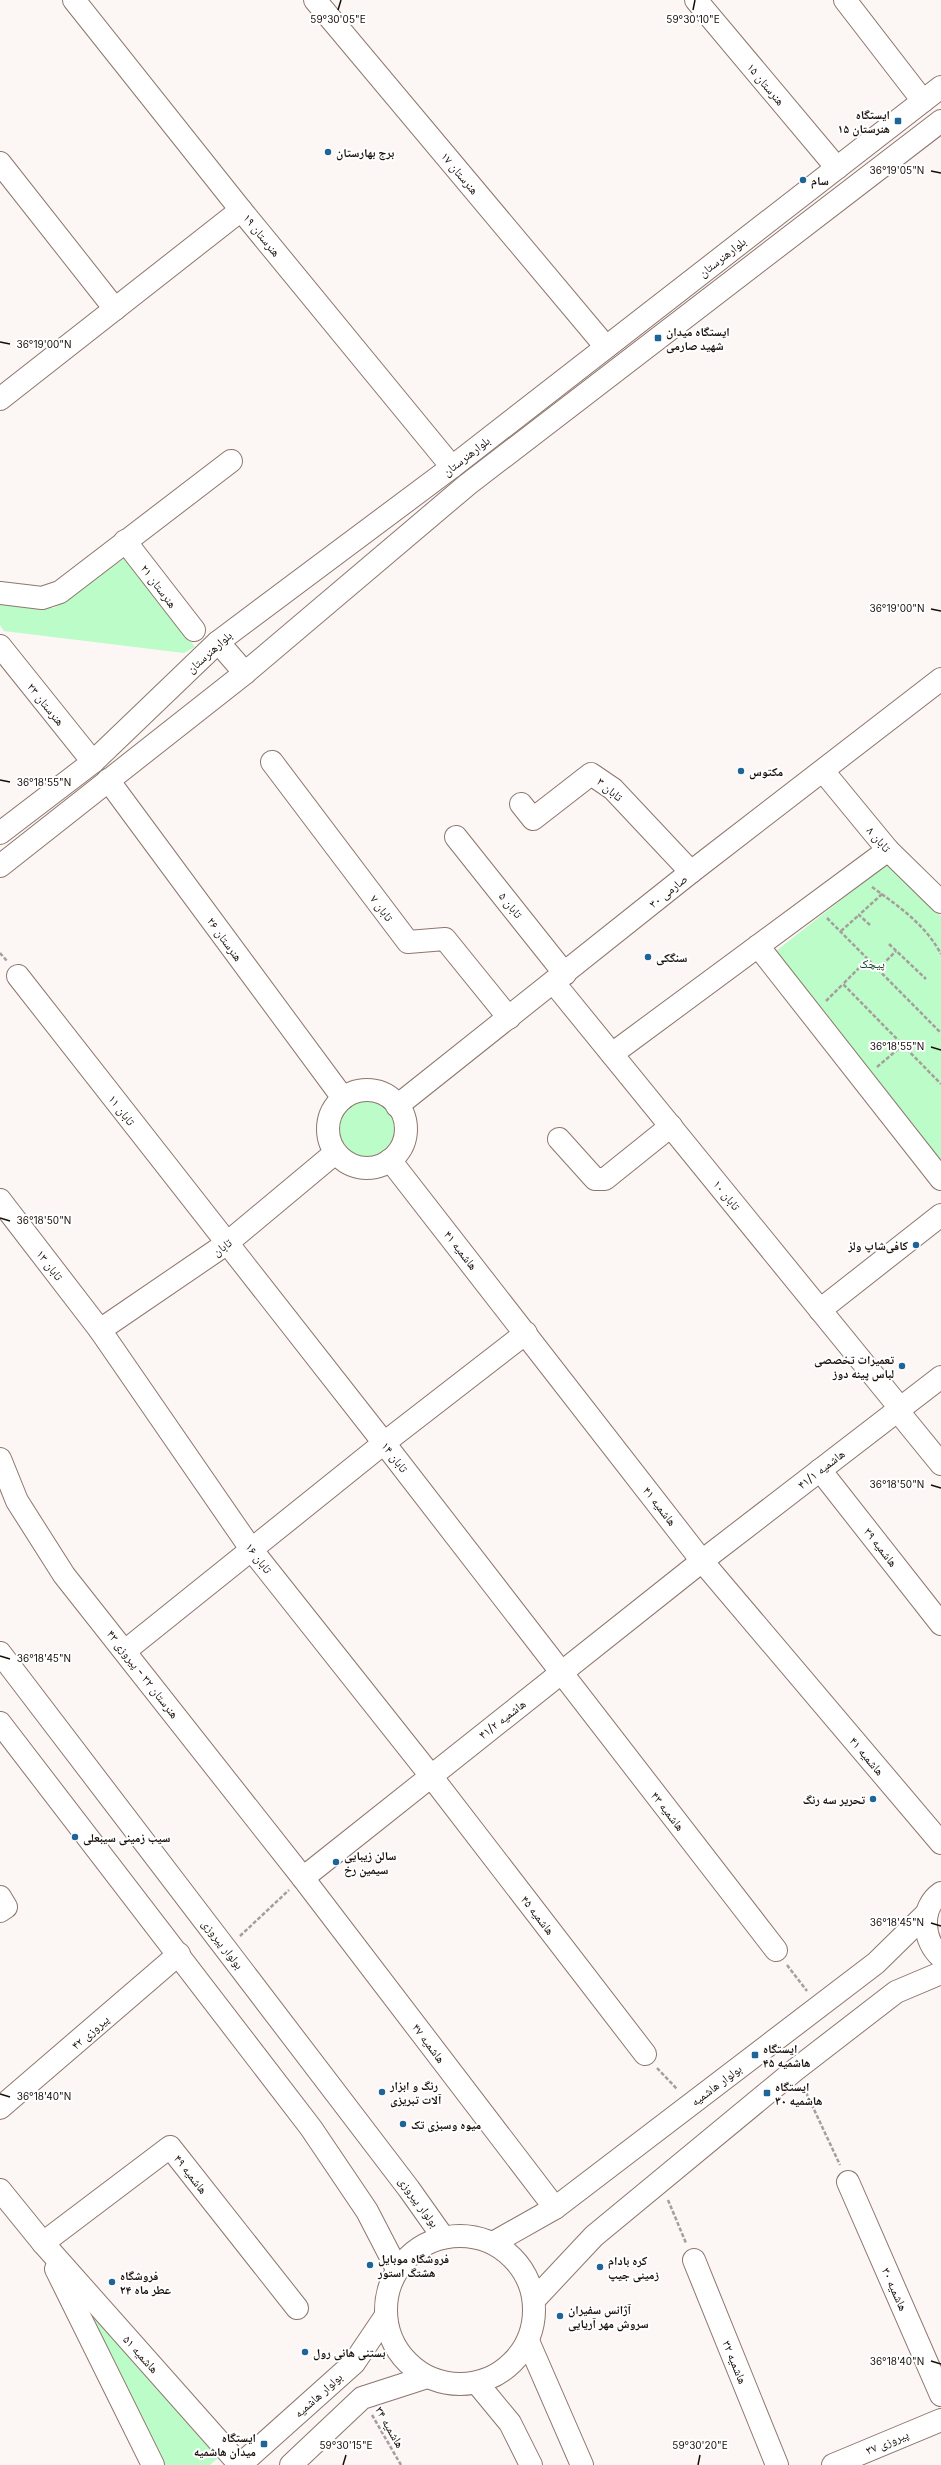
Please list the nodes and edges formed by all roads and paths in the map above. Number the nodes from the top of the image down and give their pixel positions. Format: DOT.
graph roads {
  1 [pos="74,0"];
  2 [pos="314,0"];
  3 [pos="696,0"];
  4 [pos="845,0"];
  5 [pos="941,87"];
  6 [pos="923,101"];
  7 [pos="941,121"];
  8 [pos="0,163"];
  9 [pos="836,168"];
  10 [pos="241,210"];
  11 [pos="115,309"];
  12 [pos="606,346"];
  13 [pos="0,399"];
  14 [pos="231,461"];
  15 [pos="452,467"];
  16 [pos="125,541"];
  17 [pos="0,593"];
  18 [pos="194,630"];
  19 [pos="218,642"];
  20 [pos="0,646"];
  21 [pos="245,673"];
  22 [pos="941,679"];
  23 [pos="92,762"];
  24 [pos="272,762"];
  25 [pos="823,771"];
  26 [pos="108,780"];
  27 [pos="520,804"];
  28 [pos="0,834"];
  29 [pos="456,837"];
  30 [pos="888,850"];
  31 [pos="0,866"];
  32 [pos="692,872"];
  33 [pos="856,874"];
  34 [pos="882,894"];
  35 [pos="941,902"];
  36 [pos="814,905"];
  37 [pos="859,915"];
  38 [pos="870,925"];
  39 [pos="841,932"];
  40 [pos="889,944"];
  41 [pos="758,946"];
  42 [pos="896,951"];
  43 [pos="941,954"];
  44 [pos="868,959"];
  45 [pos="878,969"];
  46 [pos="18,976"];
  47 [pos="560,978"];
  48 [pos="926,980"];
  49 [pos="509,1018"];
  50 [pos="941,1033"];
  51 [pos="903,1045"];
  52 [pos="612,1054"];
  53 [pos="863,1079"];
  54 [pos="941,1084"];
  55 [pos="342,1098"];
  56 [pos="397,1106"];
  57 [pos="671,1126"];
  58 [pos="559,1139"];
  59 [pos="336,1153"];
  60 [pos="390,1160"];
  61 [pos="941,1179"];
  62 [pos="0,1200"];
  63 [pos="941,1215"];
  64 [pos="226,1244"];
  65 [pos="820,1310"];
  66 [pos="100,1330"];
  67 [pos="526,1333"];
  68 [pos="941,1377"];
  69 [pos="899,1409"];
  70 [pos="384,1443"];
  71 [pos="0,1459"];
  72 [pos="941,1464"];
  73 [pos="820,1470"];
  74 [pos="251,1549"];
  75 [pos="702,1561"];
  76 [pos="941,1624"];
  77 [pos="125,1651"];
  78 [pos="0,1653"];
  79 [pos="560,1673"];
  80 [pos="0,1722"];
  81 [pos="431,1776"];
  82 [pos="941,1843"];
  83 [pos="303,1878"];
  84 [pos="941,1893"];
  85 [pos="0,1897"];
  86 [pos="0,1911"];
  87 [pos="927,1913"];
  88 [pos="227,1949"];
  89 [pos="776,1950"];
  90 [pos="179,1954"];
  91 [pos="941,1957"];
  92 [pos="941,1973"];
  93 [pos="819,2006"];
  94 [pos="645,2054"];
  95 [pos="795,2070"];
  96 [pos="690,2104"];
  97 [pos="0,2108"];
  98 [pos="660,2181"];
  99 [pos="848,2182"];
  100 [pos="0,2190"];
  101 [pos="555,2208"];
  102 [pos="443,2237"];
  103 [pos="42,2243"];
  104 [pos="493,2243"];
  105 [pos="694,2260"];
  106 [pos="397,2269"];
  107 [pos="534,2300"];
  108 [pos="296,2308"];
  109 [pos="386,2317"];
  110 [pos="528,2341"];
  111 [pos="427,2377"];
  112 [pos="477,2383"];
  113 [pos="941,2395"];
  114 [pos="362,2398"];
  115 [pos="941,2420"];
  116 [pos="154,2465"];
  117 [pos="240,2465"];
  118 [pos="291,2465"];
  119 [pos="401,2465"];
  120 [pos="532,2465"];
  121 [pos="582,2465"];
  122 [pos="777,2465"];
  123 [pos="833,2465"];
  1 -- 10 [label="street, هنرستان ۱۹"];
  2 -- 12 [label="street, هنرستان ۱۷"];
  3 -- 9 [label="street, هنرستان ۱۵"];
  4 -- 6 [label="street"];
  5 -- 6 [label="street, بلوارهنرستان"];
  6 -- 9 [label="street, بلوارهنرستان"];
  7 -- 21 [label="street, بلوارهنرستان"];
  8 -- 11 [label="street"];
  9 -- 12 [label="street, بلوارهنرستان"];
  10 -- 11 [label="street"];
  10 -- 15 [label="street, هنرستان ۱۹"];
  11 -- 13 [label="street"];
  12 -- 15 [label="street, بلوارهنرستان"];
  14 -- 16 [label="street"];
  15 -- 19 [label="street, بلوارهنرستان"];
  16 -- 17 [label="street"];
  16 -- 18 [label="street, هنرستان ۲۱"];
  19 -- 21 [label="street"];
  19 -- 23 [label="street, بلوارهنرستان"];
  20 -- 23 [label="street, هنرستان ۲۳"];
  21 -- 26 [label="street, بلوارهنرستان"];
  22 -- 25 [label="street, صارمی ۳۰"];
  23 -- 28 [label="street, بلوارهنرستان"];
  24 -- 49 [label="street, تابان ۷"];
  25 -- 30 [label="street, تابان ۸"];
  25 -- 32 [label="street, صارمی ۳۰"];
  26 -- 31 [label="street, بلوارهنرستان"];
  26 -- 55 [label="street, هنرستان ۲۶"];
  27 -- 32 [label="street, تابان ۳"];
  29 -- 47 [label="street, تابان ۵"];
  30 -- 33 [label="street"];
  30 -- 35 [label="street, تابان ۸"];
  32 -- 47 [label="street, صارمی ۳۰"];
  33 -- 34 [label="path"];
  33 -- 36 [label="street"];
  34 -- 37 [label="path"];
  34 -- 43 [label="path"];
  36 -- 39 [label="path"];
  36 -- 41 [label="street"];
  37 -- 38 [label="path"];
  37 -- 39 [label="path"];
  39 -- 44 [label="path"];
  40 -- 42 [label="path"];
  41 -- 52 [label="street"];
  41 -- 53 [label="street"];
  42 -- 45 [label="path"];
  42 -- 48 [label="path"];
  44 -- 45 [label="path"];
  44 -- 51 [label="path"];
  45 -- 50 [label="path"];
  46 -- 64 [label="street, تابان ۱۱"];
  47 -- 49 [label="street, صارمی ۳۰"];
  47 -- 52 [label="street, تابان ۱۰"];
  49 -- 56 [label="street, صارمی ۳۰"];
  51 -- 53 [label="path"];
  51 -- 54 [label="path"];
  52 -- 57 [label="street, تابان ۱۰"];
  53 -- 61 [label="street"];
  55 -- 56 [label="street"];
  55 -- 59 [label="street"];
  56 -- 60 [label="street"];
  57 -- 58 [label="street"];
  57 -- 65 [label="street, تابان ۱۰"];
  59 -- 60 [label="street"];
  59 -- 64 [label="street, تابان"];
  60 -- 67 [label="street, هاشمیه ۴۱"];
  62 -- 66 [label="street, تابان ۱۳"];
  63 -- 65 [label="street"];
  64 -- 66 [label="street, تابان"];
  64 -- 70 [label="street, تابان ۱۴"];
  65 -- 69 [label="street, تابان ۱۰"];
  66 -- 74 [label="street, تابان ۱۶"];
  67 -- 70 [label="street"];
  67 -- 75 [label="street, هاشمیه ۴۱"];
  68 -- 69 [label="street, هاشمیه ۴۱/۱"];
  69 -- 72 [label="street, تابان ۱۰"];
  69 -- 73 [label="street, هاشمیه ۴۱/۱"];
  70 -- 74 [label="street"];
  70 -- 79 [label="street, تابان ۱۴"];
  71 -- 77 [label="street, هنرستان ۳۲ - پیروزی ۴۳"];
  73 -- 75 [label="street, هاشمیه ۴۱/۱"];
  73 -- 76 [label="street, هاشمیه ۳۹"];
  74 -- 77 [label="street"];
  74 -- 81 [label="street, تابان ۱۶"];
  75 -- 79 [label="street, هاشمیه ۴۱/۲"];
  75 -- 82 [label="street, هاشمیه ۴۱"];
  77 -- 83 [label="street, هنرستان ۳۲ - پیروزی ۴۳"];
  78 -- 88 [label="street, بولوار پیروزی"];
  79 -- 81 [label="street, هاشمیه ۴۱/۲"];
  79 -- 89 [label="street, هاشمیه ۴۳"];
  80 -- 90 [label="street"];
  81 -- 83 [label="street, هاشمیه ۴۱/۲"];
  81 -- 94 [label="street, هاشمیه ۴۵"];
  83 -- 88 [label="path"];
  83 -- 101 [label="street, هاشمیه ۴۷"];
  84 -- 87 [label="street"];
  85 -- 86 [label="street"];
  87 -- 91 [label="street"];
  87 -- 93 [label="street, بولوار هاشمیه"];
  88 -- 102 [label="street, بولوار پیروزی"];
  89 -- 93 [label="path"];
  90 -- 97 [label="street, پیروزی ۴۲"];
  90 -- 106 [label="street"];
  92 -- 95 [label="street"];
  93 -- 96 [label="street, بولوار هاشمیه"];
  94 -- 96 [label="path"];
  95 -- 98 [label="street"];
  95 -- 99 [label="path"];
  96 -- 101 [label="street, بولوار هاشمیه"];
  98 -- 105 [label="path"];
  98 -- 107 [label="street"];
  99 -- 113 [label="street, هاشمیه ۳۰"];
  100 -- 103 [label="street"];
  101 -- 104 [label="street, بولوار هاشمیه"];
  102 -- 104 [label="street"];
  102 -- 106 [label="street"];
  103 -- 108 [label="street, هاشمیه ۴۹"];
  103 -- 116 [label="street"];
  103 -- 117 [label="street, هاشمیه ۵۱"];
  104 -- 107 [label="street"];
  105 -- 122 [label="street, هاشمیه ۳۲"];
  106 -- 109 [label="street"];
  107 -- 110 [label="street"];
  109 -- 111 [label="street"];
  109 -- 117 [label="street, بولوار هاشمیه"];
  110 -- 112 [label="street"];
  110 -- 121 [label="street"];
  111 -- 112 [label="street"];
  111 -- 114 [label="street"];
  112 -- 120 [label="street"];
  114 -- 118 [label="street"];
  114 -- 119 [label="path, هاشمیه ۳۴"];
  115 -- 123 [label="street, پیروزی ۳۷"];
}
